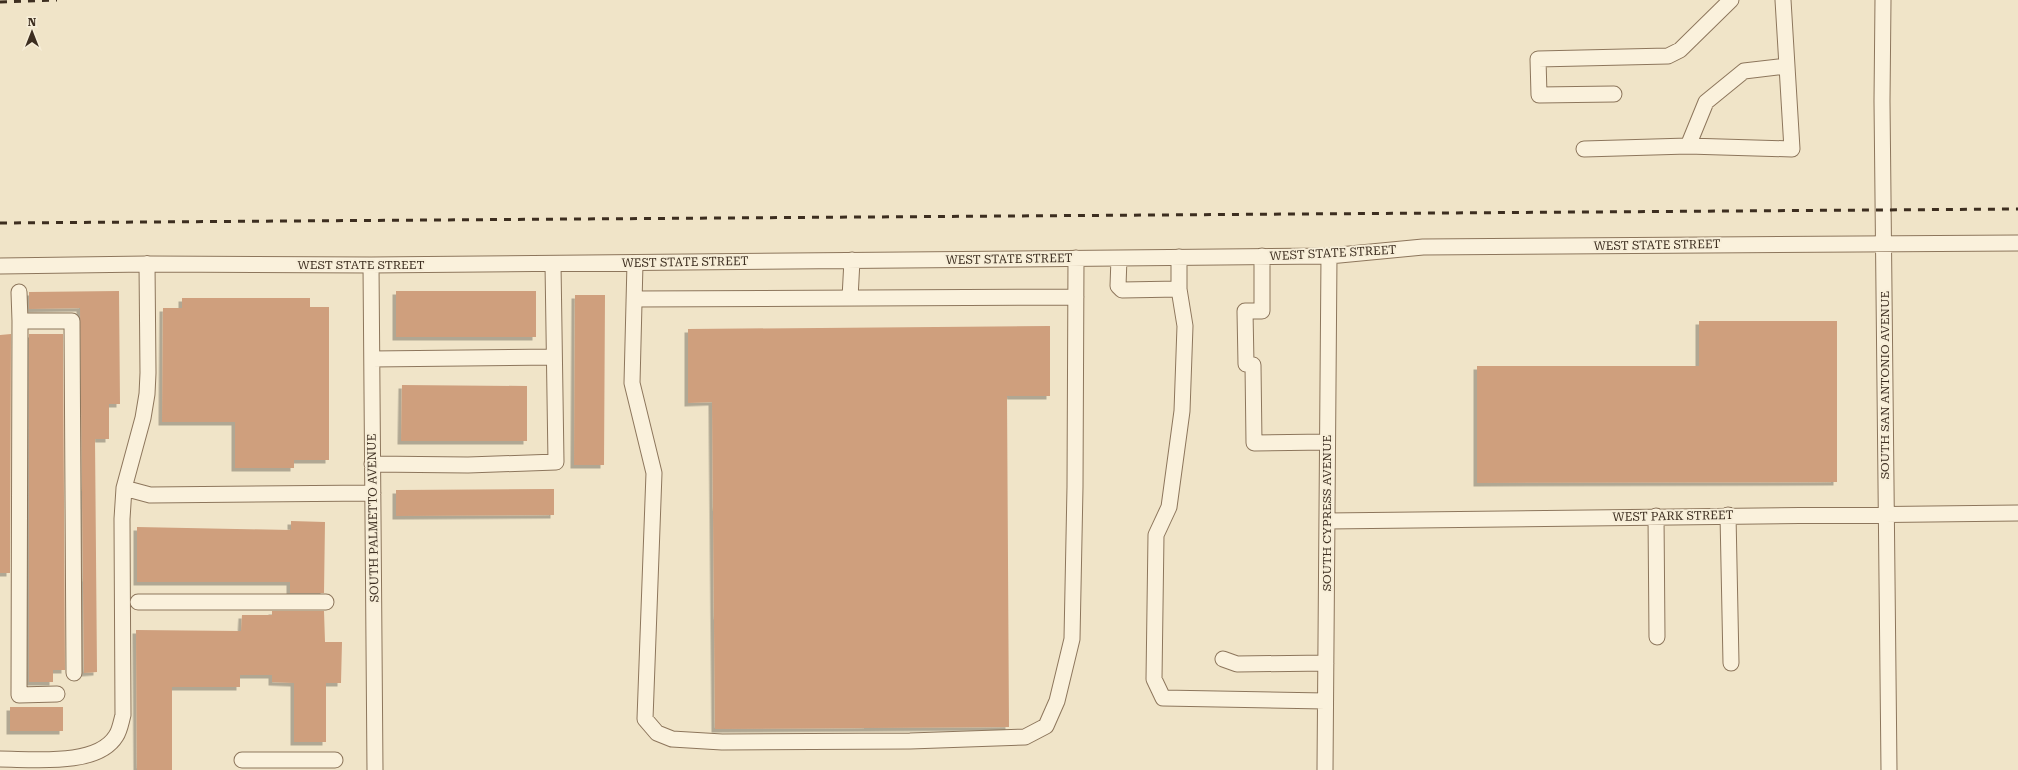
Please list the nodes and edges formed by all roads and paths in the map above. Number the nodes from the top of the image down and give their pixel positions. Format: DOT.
graph roads {
  1 [pos="1731,0"];
  2 [pos="1783,0"];
  3 [pos="1883,0"];
  4 [pos="1786,66"];
  5 [pos="1614,94"];
  6 [pos="1688,146"];
  7 [pos="1584,149"];
  8 [pos="1885,243"];
  9 [pos="2018,243"];
  10 [pos="1262,256"];
  11 [pos="1328,256"];
  12 [pos="1179,257"];
  13 [pos="1076,258"];
  14 [pos="1119,258"];
  15 [pos="852,260"];
  16 [pos="635,263"];
  17 [pos="147,264"];
  18 [pos="553,264"];
  19 [pos="371,265"];
  20 [pos="0,266"];
  21 [pos="1180,289"];
  22 [pos="19,292"];
  23 [pos="1076,297"];
  24 [pos="850,298"];
  25 [pos="634,299"];
  26 [pos="20,322"];
  27 [pos="554,357"];
  28 [pos="372,359"];
  29 [pos="1328,442"];
  30 [pos="372,464"];
  31 [pos="124,488"];
  32 [pos="373,493"];
  33 [pos="1886,513"];
  34 [pos="2018,513"];
  35 [pos="1728,515"];
  36 [pos="1656,516"];
  37 [pos="1327,521"];
  38 [pos="138,602"];
  39 [pos="326,602"];
  40 [pos="1657,637"];
  41 [pos="1222,659"];
  42 [pos="1326,663"];
  43 [pos="1730,663"];
  44 [pos="74,672"];
  45 [pos="57,694"];
  46 [pos="1325,701"];
  47 [pos="0,759"];
  48 [pos="242,760"];
  49 [pos="335,760"];
  50 [pos="375,770"];
  51 [pos="1324,770"];
  52 [pos="1889,770"];
  1 -- 5 [label="street"];
  2 -- 4 [label="street"];
  3 -- 8 [label="street, SOUTH SAN ANTONIO AVENUE"];
  4 -- 6 [label="street"];
  4 -- 6 [label="street"];
  6 -- 7 [label="street"];
  8 -- 9 [label="street, WEST STATE STREET"];
  8 -- 11 [label="street, WEST STATE STREET"];
  8 -- 33 [label="street, SOUTH SAN ANTONIO AVENUE"];
  10 -- 11 [label="street, WEST STATE STREET"];
  10 -- 12 [label="street, WEST STATE STREET"];
  10 -- 29 [label="street"];
  11 -- 29 [label="street, SOUTH CYPRESS AVENUE"];
  12 -- 14 [label="street, WEST STATE STREET"];
  12 -- 21 [label="street"];
  13 -- 14 [label="street, WEST STATE STREET"];
  13 -- 15 [label="street, WEST STATE STREET"];
  13 -- 23 [label="street"];
  14 -- 21 [label="street"];
  15 -- 16 [label="street, WEST STATE STREET"];
  15 -- 24 [label="street"];
  16 -- 18 [label="street, WEST STATE STREET"];
  16 -- 25 [label="street"];
  17 -- 19 [label="street, WEST STATE STREET"];
  17 -- 20 [label="street, WEST STATE STREET"];
  17 -- 31 [label="street"];
  18 -- 19 [label="street, WEST STATE STREET"];
  18 -- 27 [label="street"];
  19 -- 28 [label="street, SOUTH PALMETTO AVENUE"];
  21 -- 46 [label="street"];
  22 -- 26 [label="street"];
  23 -- 24 [label="street"];
  23 -- 25 [label="street"];
  24 -- 25 [label="street"];
  26 -- 44 [label="street"];
  26 -- 45 [label="street"];
  27 -- 28 [label="street"];
  27 -- 30 [label="street"];
  28 -- 30 [label="street, SOUTH PALMETTO AVENUE"];
  29 -- 37 [label="street, SOUTH CYPRESS AVENUE"];
  30 -- 32 [label="street, SOUTH PALMETTO AVENUE"];
  31 -- 32 [label="street"];
  31 -- 47 [label="street"];
  32 -- 50 [label="street, SOUTH PALMETTO AVENUE"];
  33 -- 34 [label="street, WEST PARK STREET"];
  33 -- 35 [label="street, WEST PARK STREET"];
  33 -- 52 [label="street, SOUTH SAN ANTONIO AVENUE"];
  35 -- 36 [label="street, WEST PARK STREET"];
  35 -- 43 [label="street"];
  36 -- 37 [label="street, WEST PARK STREET"];
  36 -- 40 [label="street"];
  37 -- 42 [label="street, SOUTH CYPRESS AVENUE"];
  38 -- 39 [label="street"];
  41 -- 42 [label="street"];
  42 -- 46 [label="street, SOUTH CYPRESS AVENUE"];
  46 -- 51 [label="street, SOUTH CYPRESS AVENUE"];
  48 -- 49 [label="street"];
}
